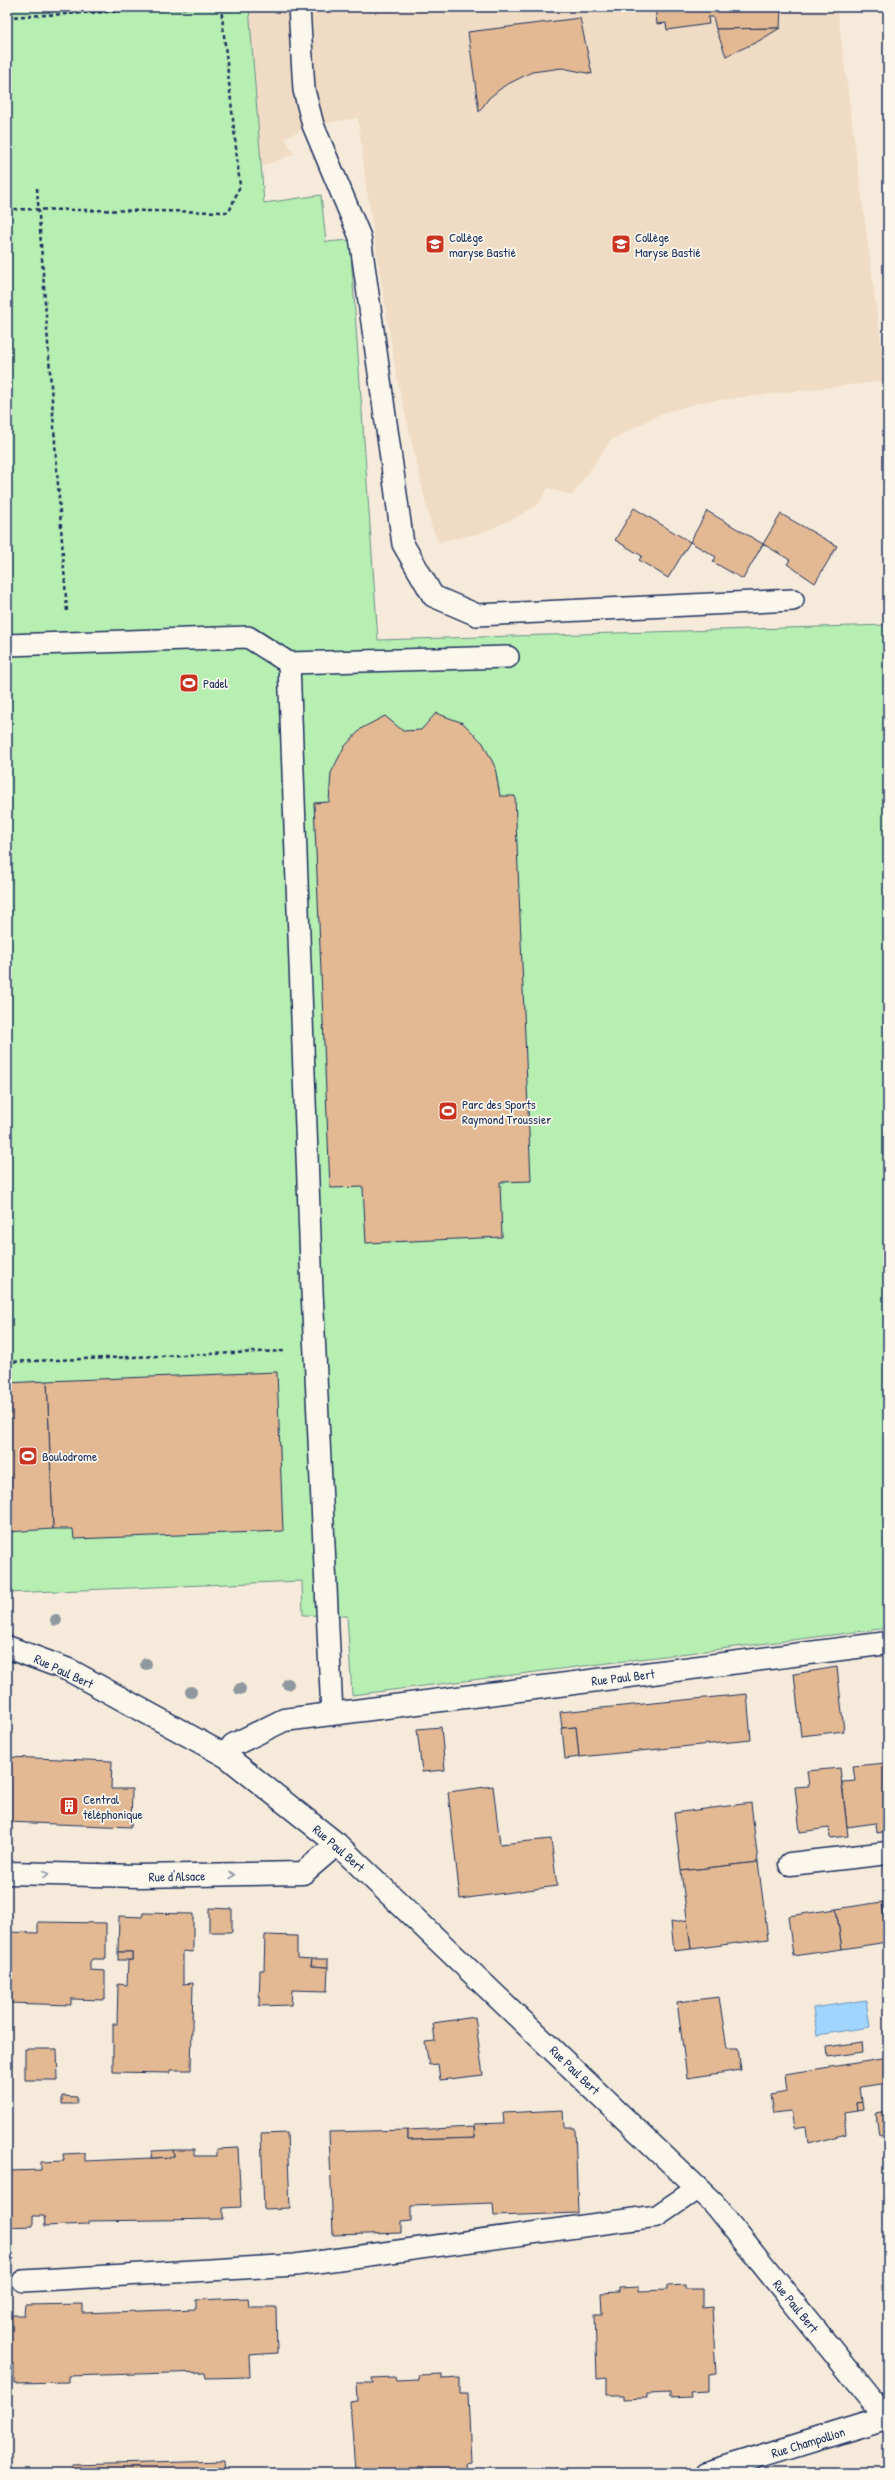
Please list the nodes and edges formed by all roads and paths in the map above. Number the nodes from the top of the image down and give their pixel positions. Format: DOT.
graph roads {
  1 [pos="203,7"];
  2 [pos="221,7"];
  3 [pos="299,7"];
  4 [pos="7,17"];
  5 [pos="37,188"];
  6 [pos="7,209"];
  7 [pos="40,210"];
  8 [pos="793,600"];
  9 [pos="69,643"];
  10 [pos="7,646"];
  11 [pos="508,657"];
  12 [pos="289,663"];
  13 [pos="315,1350"];
  14 [pos="7,1362"];
  15 [pos="888,1643"];
  16 [pos="7,1647"];
  17 [pos="332,1714"];
  18 [pos="226,1756"];
  19 [pos="337,1844"];
  20 [pos="888,1853"];
  21 [pos="790,1864"];
  22 [pos="7,1873"];
  23 [pos="698,2188"];
  24 [pos="22,2281"];
  25 [pos="887,2418"];
  26 [pos="707,2473"];
  1 -- 4 [label="path"];
  2 -- 7 [label="path"];
  3 -- 8 [label="lane"];
  5 -- 7 [label="path"];
  6 -- 7 [label="path"];
  7 -- 9 [label="path"];
  9 -- 10 [label="lane"];
  9 -- 12 [label="lane"];
  11 -- 12 [label="lane"];
  12 -- 13 [label="lane"];
  13 -- 14 [label="path"];
  13 -- 17 [label="lane"];
  15 -- 17 [label="street, Rue Paul Bert"];
  16 -- 18 [label="street, Rue Paul Bert"];
  17 -- 18 [label="street, Rue Paul Bert"];
  18 -- 19 [label="street, Rue Paul Bert"];
  22 -- 19 [label="street, Rue d'Alsace, one-way"];
  19 -- 23 [label="street, Rue Paul Bert"];
  20 -- 21 [label="street"];
  23 -- 24 [label="lane"];
  23 -- 25 [label="street, Rue Paul Bert"];
  25 -- 26 [label="street, Rue Champollion"];
}
